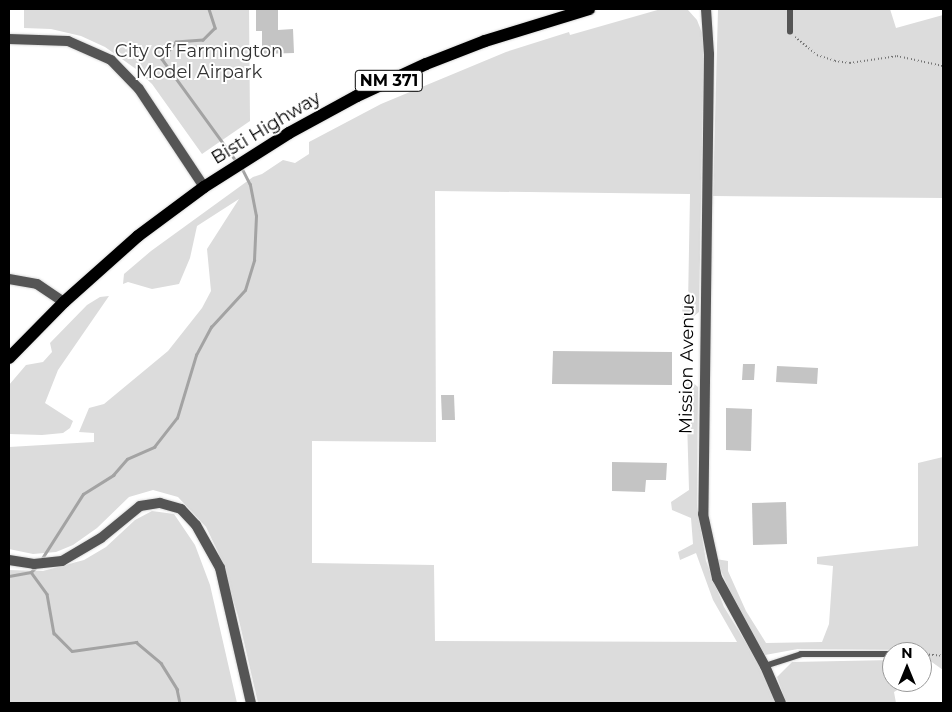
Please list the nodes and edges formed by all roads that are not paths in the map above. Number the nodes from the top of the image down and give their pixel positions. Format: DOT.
graph roads {
  1 [pos="589,9"];
  2 [pos="706,9"];
  3 [pos="790,9"];
  4 [pos="790,32"];
  5 [pos="9,39"];
  6 [pos="204,187"];
  7 [pos="9,279"];
  8 [pos="64,302"];
  9 [pos="9,358"];
  10 [pos="9,560"];
  11 [pos="882,654"];
  12 [pos="765,666"];
  13 [pos="251,703"];
  14 [pos="781,703"];
  1 -- 6 [label="main road, Bisti Highway / NM 371"];
  2 -- 12 [label="street, Mission Avenue"];
  3 -- 4 [label="lane"];
  5 -- 6 [label="street"];
  6 -- 8 [label="main road, Bisti Highway / NM 371"];
  7 -- 8 [label="street"];
  8 -- 9 [label="main road, Bisti Highway / NM 371"];
  10 -- 13 [label="street"];
  11 -- 12 [label="lane"];
  12 -- 14 [label="street, Mission Avenue"];
}
